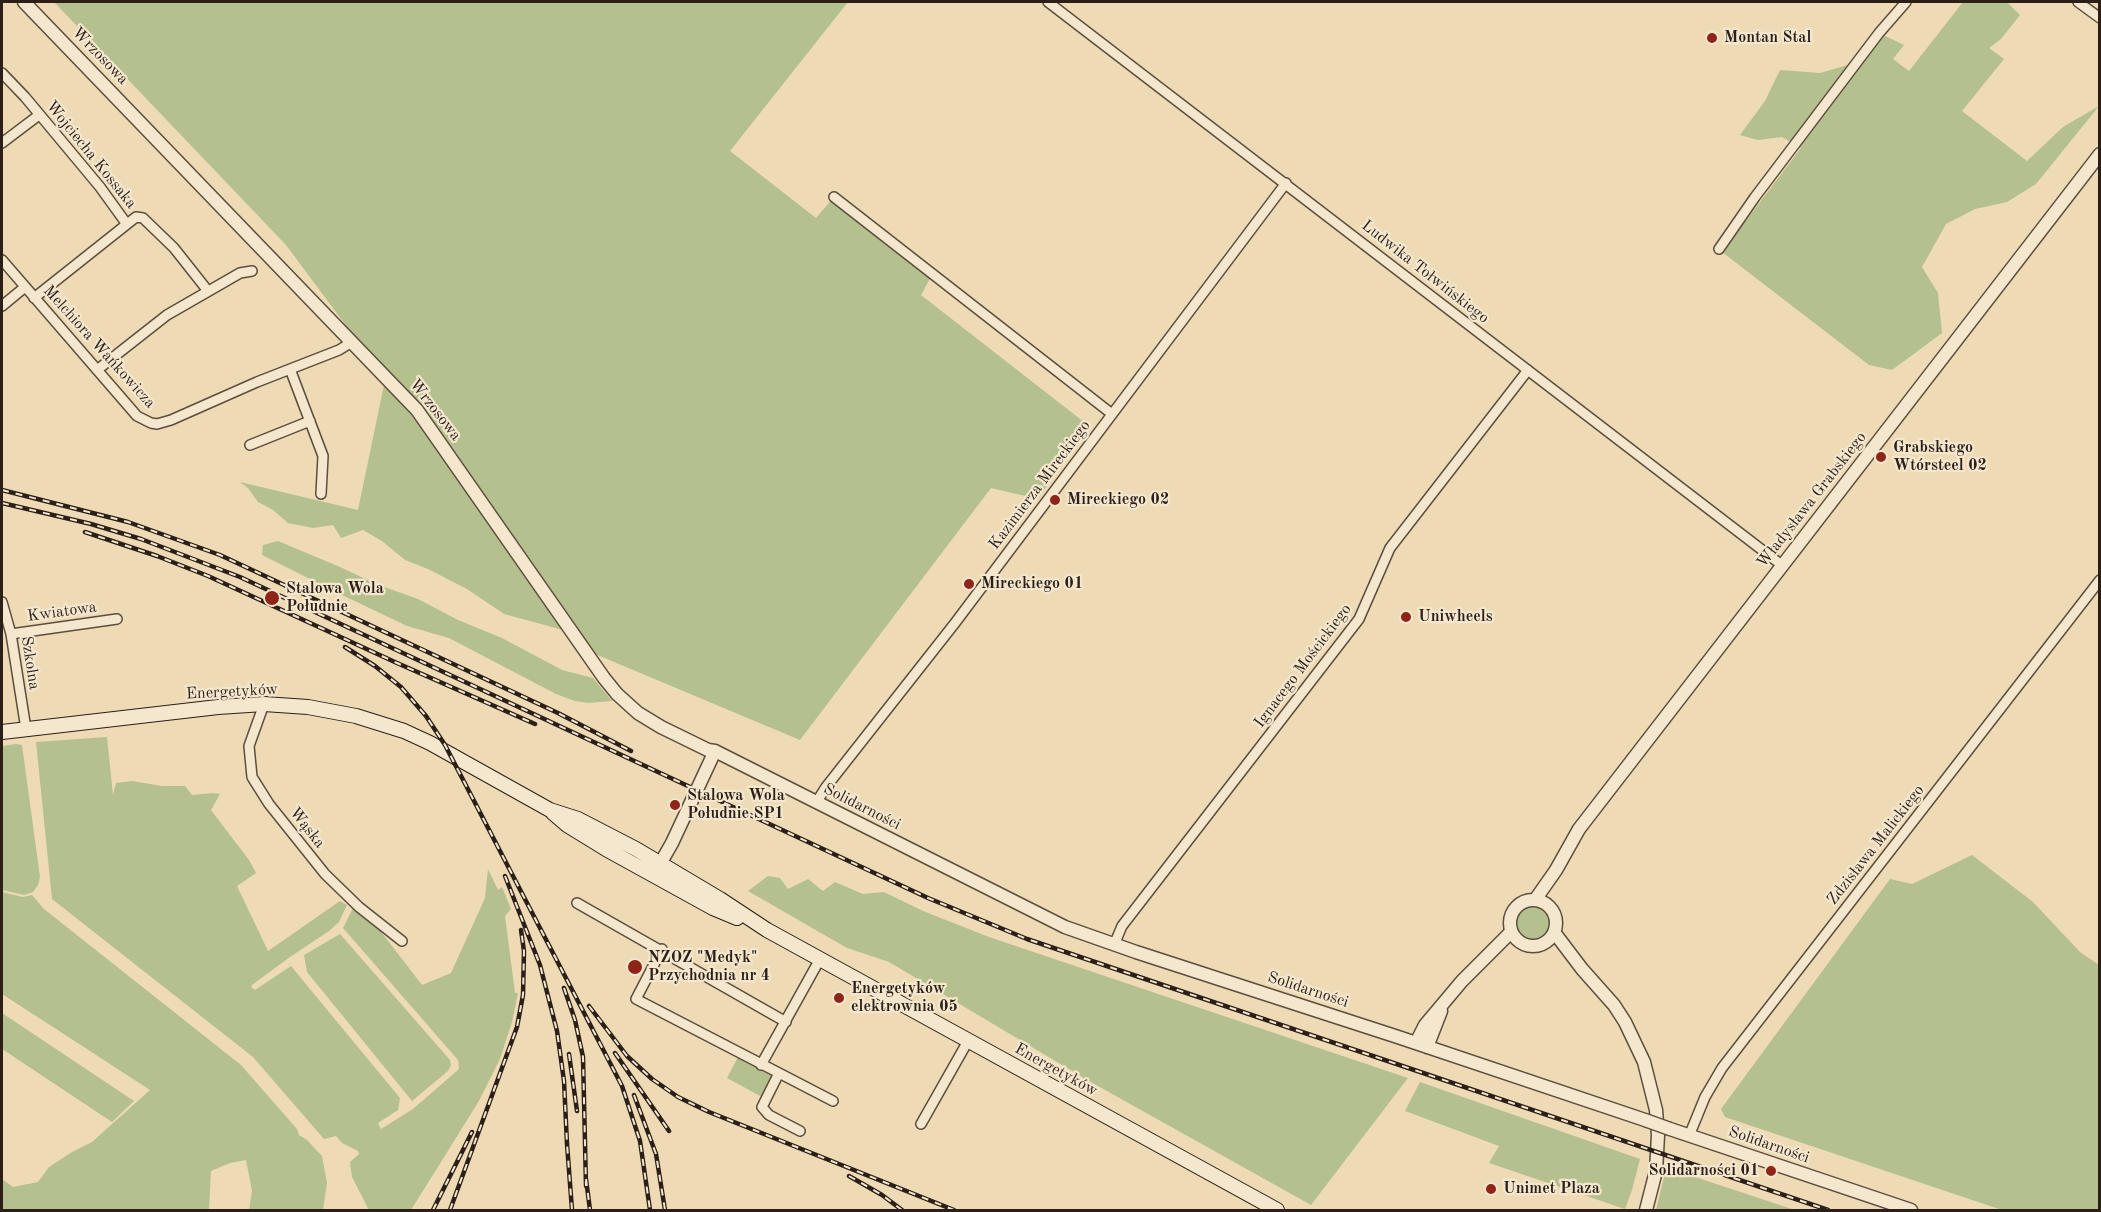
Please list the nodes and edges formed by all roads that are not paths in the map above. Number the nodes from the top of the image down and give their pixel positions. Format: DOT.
graph roads {
  1 [pos="24,2"];
  2 [pos="1048,2"];
  3 [pos="1906,2"];
  4 [pos="2078,2"];
  5 [pos="2100,18"];
  6 [pos="2,73"];
  7 [pos="39,116"];
  8 [pos="2,143"];
  9 [pos="2100,154"];
  10 [pos="1286,183"];
  11 [pos="834,197"];
  12 [pos="126,224"];
  13 [pos="1719,249"];
  14 [pos="2,260"];
  15 [pos="252,271"];
  16 [pos="25,287"];
  17 [pos="208,291"];
  18 [pos="34,298"];
  19 [pos="2,306"];
  20 [pos="352,342"];
  21 [pos="290,369"];
  22 [pos="97,370"];
  23 [pos="1528,370"];
  24 [pos="1112,414"];
  25 [pos="310,421"];
  26 [pos="250,445"];
  27 [pos="321,494"];
  28 [pos="1783,566"];
  29 [pos="2100,580"];
  30 [pos="2,602"];
  31 [pos="117,620"];
  32 [pos="11,634"];
  33 [pos="264,704"];
  34 [pos="26,729"];
  35 [pos="2,732"];
  36 [pos="715,751"];
  37 [pos="816,803"];
  38 [pos="550,810"];
  39 [pos="620,857"];
  40 [pos="660,864"];
  41 [pos="677,889"];
  42 [pos="1541,902"];
  43 [pos="577,903"];
  44 [pos="767,930"];
  45 [pos="1515,937"];
  46 [pos="1550,937"];
  47 [pos="402,941"];
  48 [pos="1114,945"];
  49 [pos="662,950"];
  50 [pos="820,959"];
  51 [pos="786,1022"];
  52 [pos="968,1041"];
  53 [pos="1421,1045"];
  54 [pos="761,1065"];
  55 [pos="779,1073"];
  56 [pos="833,1101"];
  57 [pos="921,1124"];
  58 [pos="800,1131"];
  59 [pos="1689,1136"];
  60 [pos="1277,1210"];
  61 [pos="1646,1210"];
  62 [pos="1911,1210"];
  1 -- 20 [label="street, Wrzosowa"];
  2 -- 10 [label="street, Ludwika Tołwińskiego"];
  3 -- 13 [label="street"];
  4 -- 5 [label="street"];
  6 -- 7 [label="street, Wojciecha Kossaka"];
  7 -- 8 [label="street"];
  7 -- 12 [label="street, Wojciecha Kossaka"];
  9 -- 28 [label="street, Władysława Grabskiego"];
  10 -- 23 [label="street, Ludwika Tołwińskiego"];
  10 -- 24 [label="street, Kazimierza Mireckiego"];
  11 -- 24 [label="street"];
  12 -- 17 [label="street, Wojciecha Kossaka"];
  12 -- 18 [label="street"];
  14 -- 16 [label="street, Melchiora Wańkowicza"];
  15 -- 17 [label="street"];
  16 -- 18 [label="street, Melchiora Wańkowicza"];
  16 -- 19 [label="street"];
  17 -- 22 [label="street"];
  18 -- 22 [label="street, Melchiora Wańkowicza"];
  20 -- 21 [label="street, Melchiora Wańkowicza"];
  20 -- 36 [label="street, Wrzosowa"];
  21 -- 22 [label="street, Melchiora Wańkowicza"];
  21 -- 25 [label="street"];
  23 -- 28 [label="street, Ludwika Tołwińskiego"];
  23 -- 48 [label="street, Ignacego Mościckiego"];
  24 -- 37 [label="street, Kazimierza Mireckiego"];
  25 -- 26 [label="street"];
  25 -- 27 [label="street"];
  28 -- 42 [label="street, Władysława Grabskiego"];
  29 -- 59 [label="street, Zdzisława Malickiego"];
  30 -- 32 [label="street, Szkolna"];
  31 -- 32 [label="street, Kwiatowa"];
  32 -- 34 [label="street, Szkolna"];
  33 -- 34 [label="main road, Energetyków"];
  33 -- 38 [label="main road, Energetyków"];
  33 -- 47 [label="street, Wąska"];
  34 -- 35 [label="main road, Energetyków"];
  36 -- 37 [label="street, Solidarności"];
  36 -- 40 [label="street"];
  37 -- 48 [label="street, Solidarności"];
  38 -- 39 [label="main road, Energetyków"];
  38 -- 40 [label="main road, Energetyków"];
  39 -- 40 [label="street"];
  39 -- 41 [label="main road, Energetyków"];
  40 -- 41 [label="street"];
  40 -- 44 [label="main road, Energetyków"];
  41 -- 44 [label="main road, Energetyków"];
  42 -- 45 [label="street"];
  42 -- 46 [label="street"];
  43 -- 49 [label="street"];
  44 -- 50 [label="main road, Energetyków"];
  45 -- 46 [label="street"];
  45 -- 53 [label="street"];
  46 -- 61 [label="street"];
  48 -- 53 [label="street, Solidarności"];
  49 -- 51 [label="street"];
  49 -- 54 [label="street"];
  50 -- 51 [label="street"];
  50 -- 52 [label="main road, Energetyków"];
  51 -- 54 [label="street"];
  52 -- 57 [label="street"];
  52 -- 60 [label="main road, Energetyków"];
  53 -- 59 [label="street, Solidarności, bridge"];
  54 -- 55 [label="street"];
  55 -- 56 [label="street"];
  55 -- 58 [label="street"];
  59 -- 62 [label="street, Solidarności"];
}
